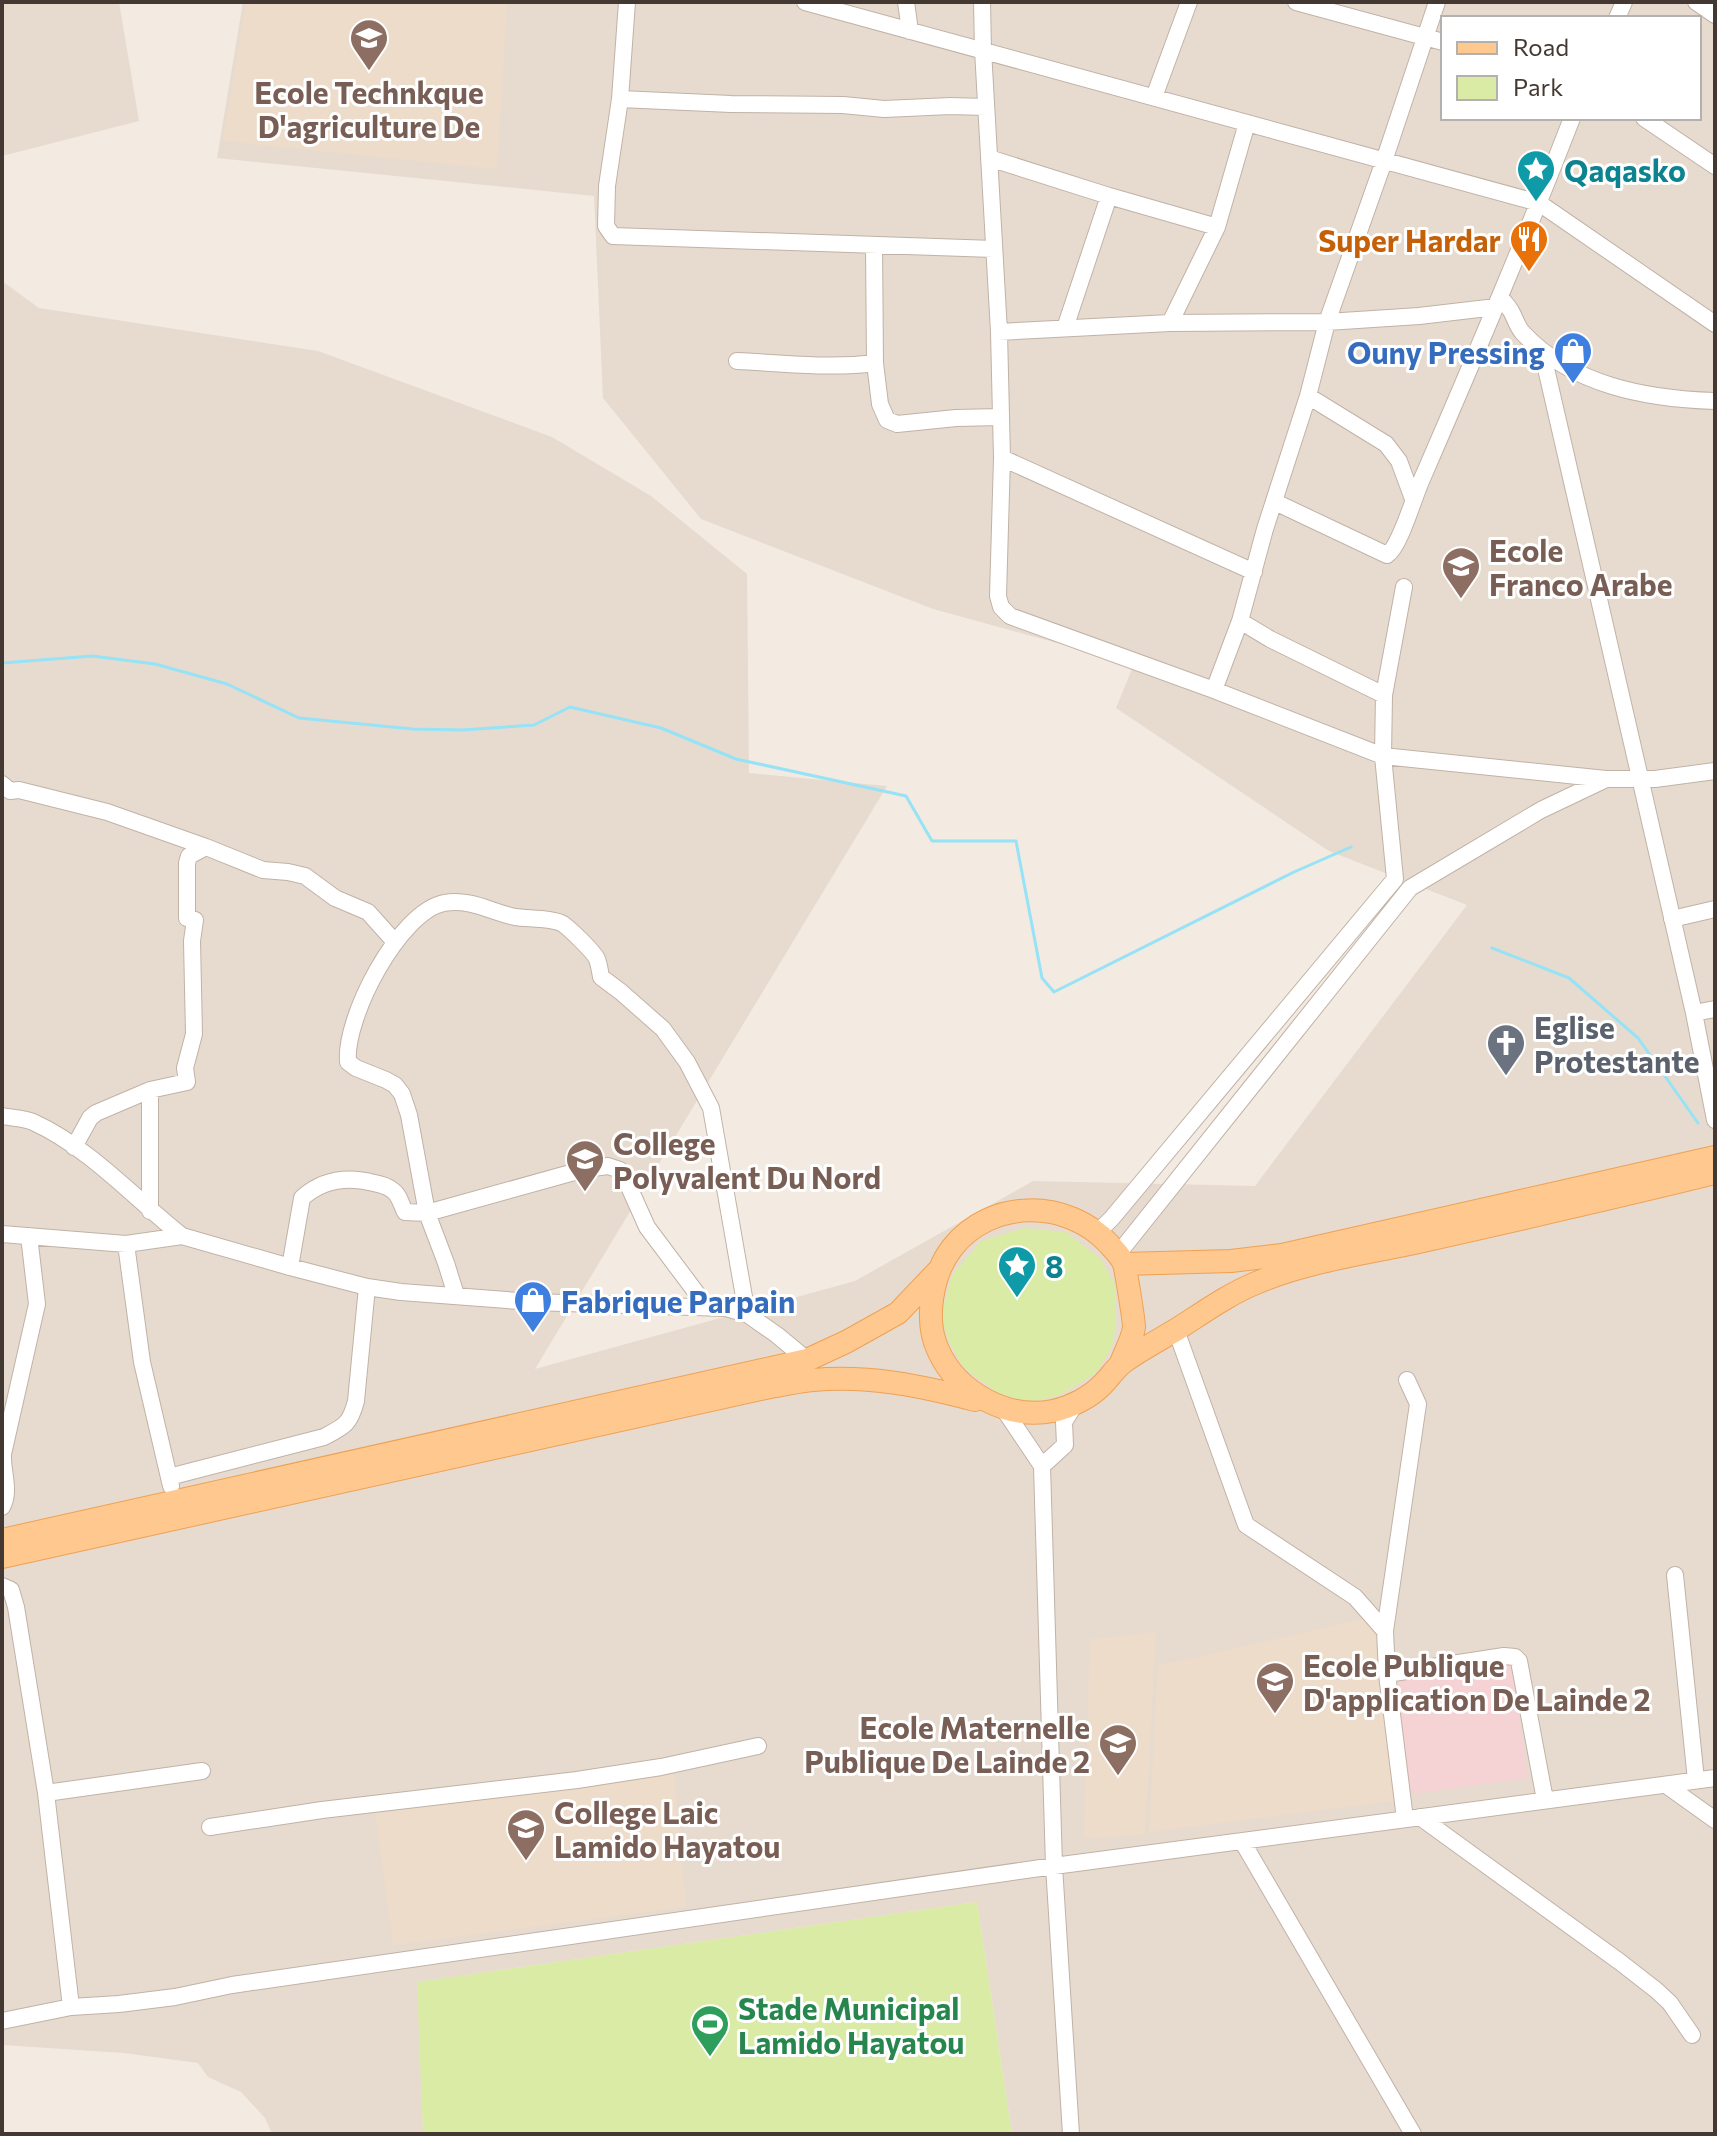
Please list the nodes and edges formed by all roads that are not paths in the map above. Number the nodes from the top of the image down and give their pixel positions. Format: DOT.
graph roads {
  1 [pos="627,2"];
  2 [pos="805,2"];
  3 [pos="906,2"];
  4 [pos="982,2"];
  5 [pos="1189,2"];
  6 [pos="1296,2"];
  7 [pos="1437,2"];
  8 [pos="1696,2"];
  9 [pos="1715,15"];
  10 [pos="910,31"];
  11 [pos="1425,37"];
  12 [pos="1441,41"];
  13 [pos="983,50"];
  14 [pos="1154,97"];
  15 [pos="620,99"];
  16 [pos="986,107"];
  17 [pos="1571,120"];
  18 [pos="1647,120"];
  19 [pos="1247,123"];
  20 [pos="989,158"];
  21 [pos="1384,161"];
  22 [pos="1715,166"];
  23 [pos="1109,196"];
  24 [pos="1539,203"];
  25 [pos="1217,227"];
  26 [pos="874,245"];
  27 [pos="994,249"];
  28 [pos="1498,301"];
  29 [pos="1327,322"];
  30 [pos="1170,323"];
  31 [pos="1715,324"];
  32 [pos="1065,328"];
  33 [pos="999,332"];
  34 [pos="1542,351"];
  35 [pos="737,361"];
  36 [pos="875,363"];
  37 [pos="1308,396"];
  38 [pos="1715,401"];
  39 [pos="1001,417"];
  40 [pos="1002,458"];
  41 [pos="1413,499"];
  42 [pos="1275,502"];
  43 [pos="1254,572"];
  44 [pos="1404,587"];
  45 [pos="1240,621"];
  46 [pos="1214,690"];
  47 [pos="1384,695"];
  48 [pos="1383,756"];
  49 [pos="1715,771"];
  50 [pos="1606,779"];
  51 [pos="1640,780"];
  52 [pos="2,784"];
  53 [pos="206,847"];
  54 [pos="1715,909"];
  55 [pos="1672,919"];
  56 [pos="394,941"];
  57 [pos="1715,1009"];
  58 [pos="1694,1013"];
  59 [pos="150,1090"];
  60 [pos="2,1116"];
  61 [pos="1715,1120"];
  62 [pos="74,1147"];
  63 [pos="1715,1157"];
  64 [pos="1715,1173"];
  65 [pos="150,1211"];
  66 [pos="427,1213"];
  67 [pos="1098,1232"];
  68 [pos="2,1234"];
  69 [pos="29,1236"];
  70 [pos="182,1236"];
  71 [pos="126,1244"];
  72 [pos="1121,1259"];
  73 [pos="290,1267"];
  74 [pos="938,1271"];
  75 [pos="367,1287"];
  76 [pos="456,1295"];
  77 [pos="707,1307"];
  78 [pos="747,1314"];
  79 [pos="1176,1330"];
  80 [pos="807,1360"];
  81 [pos="1121,1363"];
  82 [pos="1407,1380"];
  83 [pos="1076,1403"];
  84 [pos="998,1407"];
  85 [pos="1042,1466"];
  86 [pos="169,1477"];
  87 [pos="174,1502"];
  88 [pos="2,1507"];
  89 [pos="2,1540"];
  90 [pos="2,1557"];
  91 [pos="1675,1575"];
  92 [pos="2,1586"];
  93 [pos="1385,1631"];
  94 [pos="1387,1674"];
  95 [pos="758,1746"];
  96 [pos="202,1771"];
  97 [pos="1715,1778"];
  98 [pos="1696,1780"];
  99 [pos="1666,1785"];
  100 [pos="46,1793"];
  101 [pos="1545,1800"];
  102 [pos="1413,1818"];
  103 [pos="1715,1820"];
  104 [pos="210,1827"];
  105 [pos="1242,1841"];
  106 [pos="1054,1866"];
  107 [pos="71,2007"];
  108 [pos="2,2021"];
  109 [pos="1692,2035"];
  110 [pos="1071,2134"];
  111 [pos="1413,2134"];
  1 -- 15 [label="street"];
  2 -- 10 [label="street"];
  3 -- 10 [label="street"];
  4 -- 13 [label="street"];
  5 -- 14 [label="street"];
  6 -- 11 [label="street"];
  7 -- 11 [label="street"];
  8 -- 9 [label="street"];
  10 -- 13 [label="street"];
  11 -- 12 [label="street"];
  11 -- 21 [label="street"];
  13 -- 14 [label="street"];
  13 -- 16 [label="street"];
  14 -- 19 [label="street"];
  15 -- 16 [label="street"];
  15 -- 26 [label="street"];
  16 -- 20 [label="street"];
  17 -- 24 [label="street"];
  18 -- 22 [label="street"];
  19 -- 21 [label="street"];
  19 -- 25 [label="street"];
  20 -- 23 [label="street"];
  20 -- 27 [label="street"];
  21 -- 24 [label="street"];
  21 -- 29 [label="street"];
  23 -- 25 [label="street"];
  23 -- 32 [label="street"];
  24 -- 28 [label="street"];
  24 -- 31 [label="street"];
  25 -- 30 [label="street"];
  26 -- 27 [label="street"];
  26 -- 36 [label="street"];
  27 -- 33 [label="street"];
  28 -- 29 [label="street"];
  28 -- 34 [label="street"];
  28 -- 41 [label="street"];
  29 -- 30 [label="street"];
  29 -- 37 [label="street"];
  30 -- 32 [label="street"];
  32 -- 33 [label="street"];
  33 -- 39 [label="street"];
  34 -- 38 [label="street"];
  34 -- 51 [label="street"];
  35 -- 36 [label="street"];
  36 -- 39 [label="street"];
  37 -- 41 [label="street"];
  37 -- 42 [label="street"];
  39 -- 40 [label="street"];
  40 -- 43 [label="street"];
  40 -- 46 [label="street"];
  41 -- 42 [label="street"];
  42 -- 43 [label="street"];
  43 -- 45 [label="street"];
  44 -- 47 [label="street"];
  45 -- 46 [label="street"];
  45 -- 47 [label="street"];
  46 -- 48 [label="street"];
  47 -- 48 [label="street"];
  48 -- 50 [label="street"];
  48 -- 67 [label="street"];
  49 -- 51 [label="street"];
  50 -- 51 [label="street"];
  50 -- 72 [label="street"];
  51 -- 55 [label="street"];
  52 -- 53 [label="street"];
  53 -- 56 [label="street"];
  53 -- 59 [label="street"];
  54 -- 55 [label="street"];
  55 -- 58 [label="street"];
  56 -- 66 [label="street"];
  56 -- 78 [label="street"];
  57 -- 58 [label="street"];
  58 -- 61 [label="street"];
  59 -- 62 [label="street"];
  59 -- 65 [label="street"];
  60 -- 62 [label="street"];
  62 -- 65 [label="street"];
  63 -- 72 [label="main road"];
  64 -- 79 [label="main road"];
  65 -- 70 [label="street"];
  66 -- 73 [label="street"];
  66 -- 76 [label="street"];
  66 -- 77 [label="street"];
  67 -- 72 [label="main road"];
  67 -- 74 [label="main road"];
  68 -- 69 [label="street"];
  69 -- 71 [label="street"];
  69 -- 88 [label="street"];
  70 -- 71 [label="street"];
  70 -- 73 [label="street"];
  71 -- 86 [label="street"];
  72 -- 81 [label="main road"];
  73 -- 75 [label="street"];
  74 -- 80 [label="main road"];
  74 -- 84 [label="main road"];
  75 -- 76 [label="street"];
  75 -- 86 [label="street"];
  76 -- 77 [label="street"];
  77 -- 78 [label="street"];
  78 -- 80 [label="street"];
  79 -- 81 [label="main road"];
  79 -- 93 [label="street"];
  80 -- 87 [label="main road"];
  81 -- 83 [label="main road"];
  82 -- 93 [label="street"];
  83 -- 84 [label="main road"];
  83 -- 85 [label="street"];
  84 -- 85 [label="street"];
  84 -- 90 [label="main road"];
  85 -- 106 [label="street"];
  86 -- 87 [label="street"];
  87 -- 89 [label="main road"];
  91 -- 98 [label="street"];
  92 -- 100 [label="street"];
  93 -- 94 [label="street"];
  94 -- 101 [label="street"];
  94 -- 102 [label="street"];
  95 -- 104 [label="street"];
  96 -- 100 [label="street"];
  97 -- 98 [label="street"];
  98 -- 99 [label="street"];
  99 -- 101 [label="street"];
  99 -- 103 [label="street"];
  100 -- 107 [label="street"];
  101 -- 102 [label="street"];
  102 -- 105 [label="street"];
  102 -- 109 [label="street"];
  105 -- 106 [label="street"];
  105 -- 111 [label="street"];
  106 -- 107 [label="street"];
  106 -- 110 [label="street"];
  107 -- 108 [label="street"];
}
